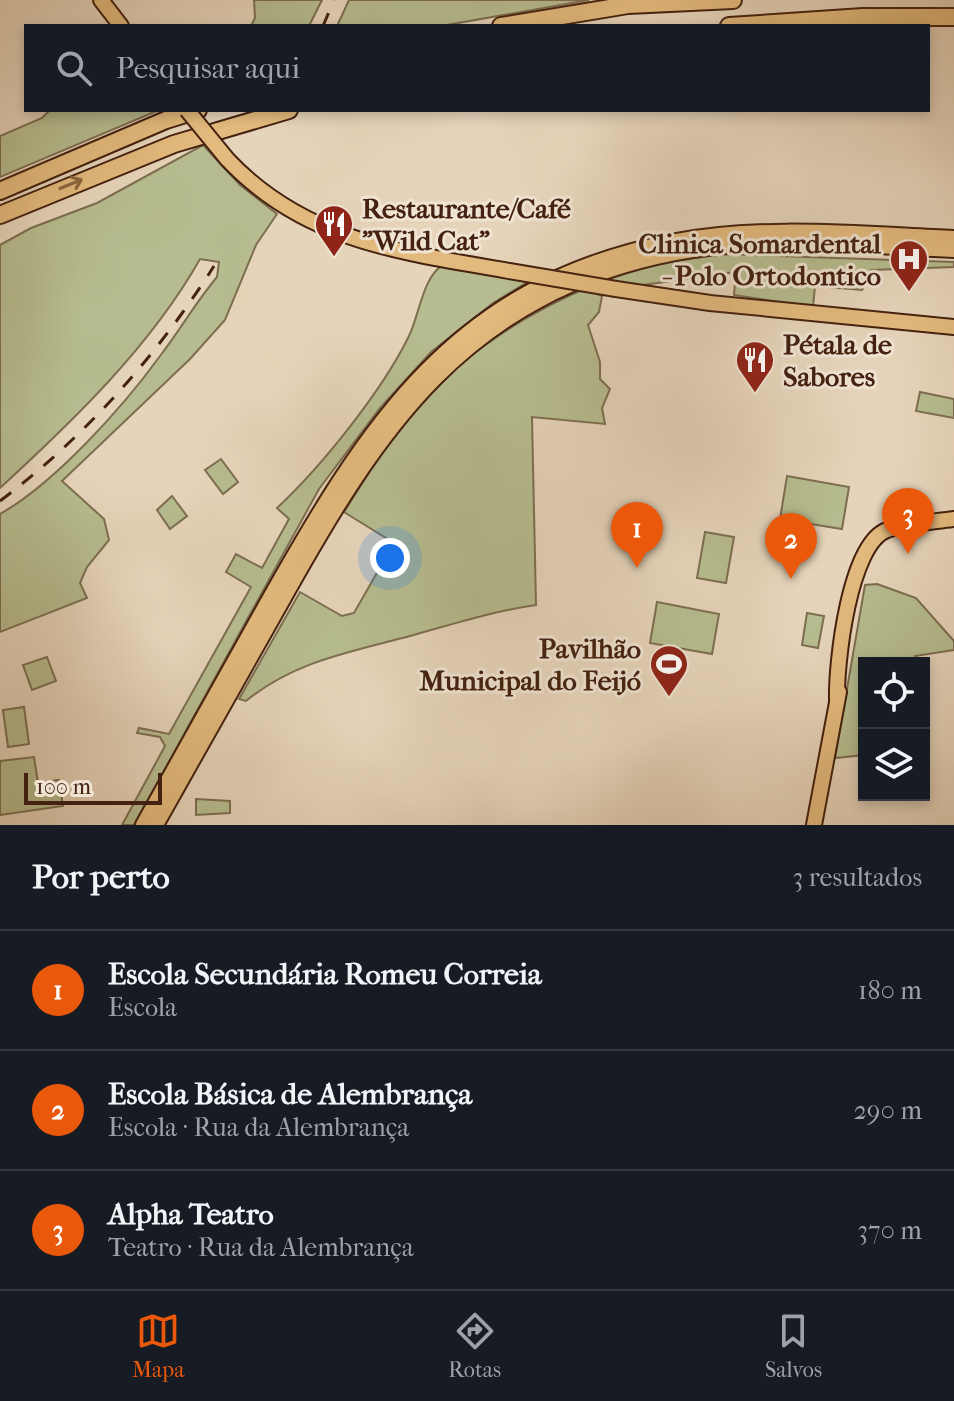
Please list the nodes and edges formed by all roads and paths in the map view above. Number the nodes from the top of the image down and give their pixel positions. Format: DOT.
graph roads {
  1 [pos="101,0"];
  2 [pos="733,0"];
  3 [pos="954,17"];
  4 [pos="119,24"];
  5 [pos="513,24"];
  6 [pos="759,24"];
  7 [pos="189,112"];
  8 [pos="192,112"];
  9 [pos="282,112"];
  10 [pos="0,191"];
  11 [pos="0,215"];
  12 [pos="954,238"];
  13 [pos="954,250"];
  14 [pos="954,327"];
  15 [pos="954,519"];
  16 [pos="143,825"];
  17 [pos="156,825"];
  18 [pos="814,825"];
  1 -- 4 [label="main road"];
  2 -- 5 [label="highway"];
  3 -- 6 [label="highway"];
  7 -- 14 [label="main road, bridge"];
  8 -- 10 [label="highway"];
  11 -- 9 [label="highway, one-way"];
  12 -- 16 [label="main road"];
  13 -- 17 [label="main road"];
  15 -- 18 [label="main road"];
}
